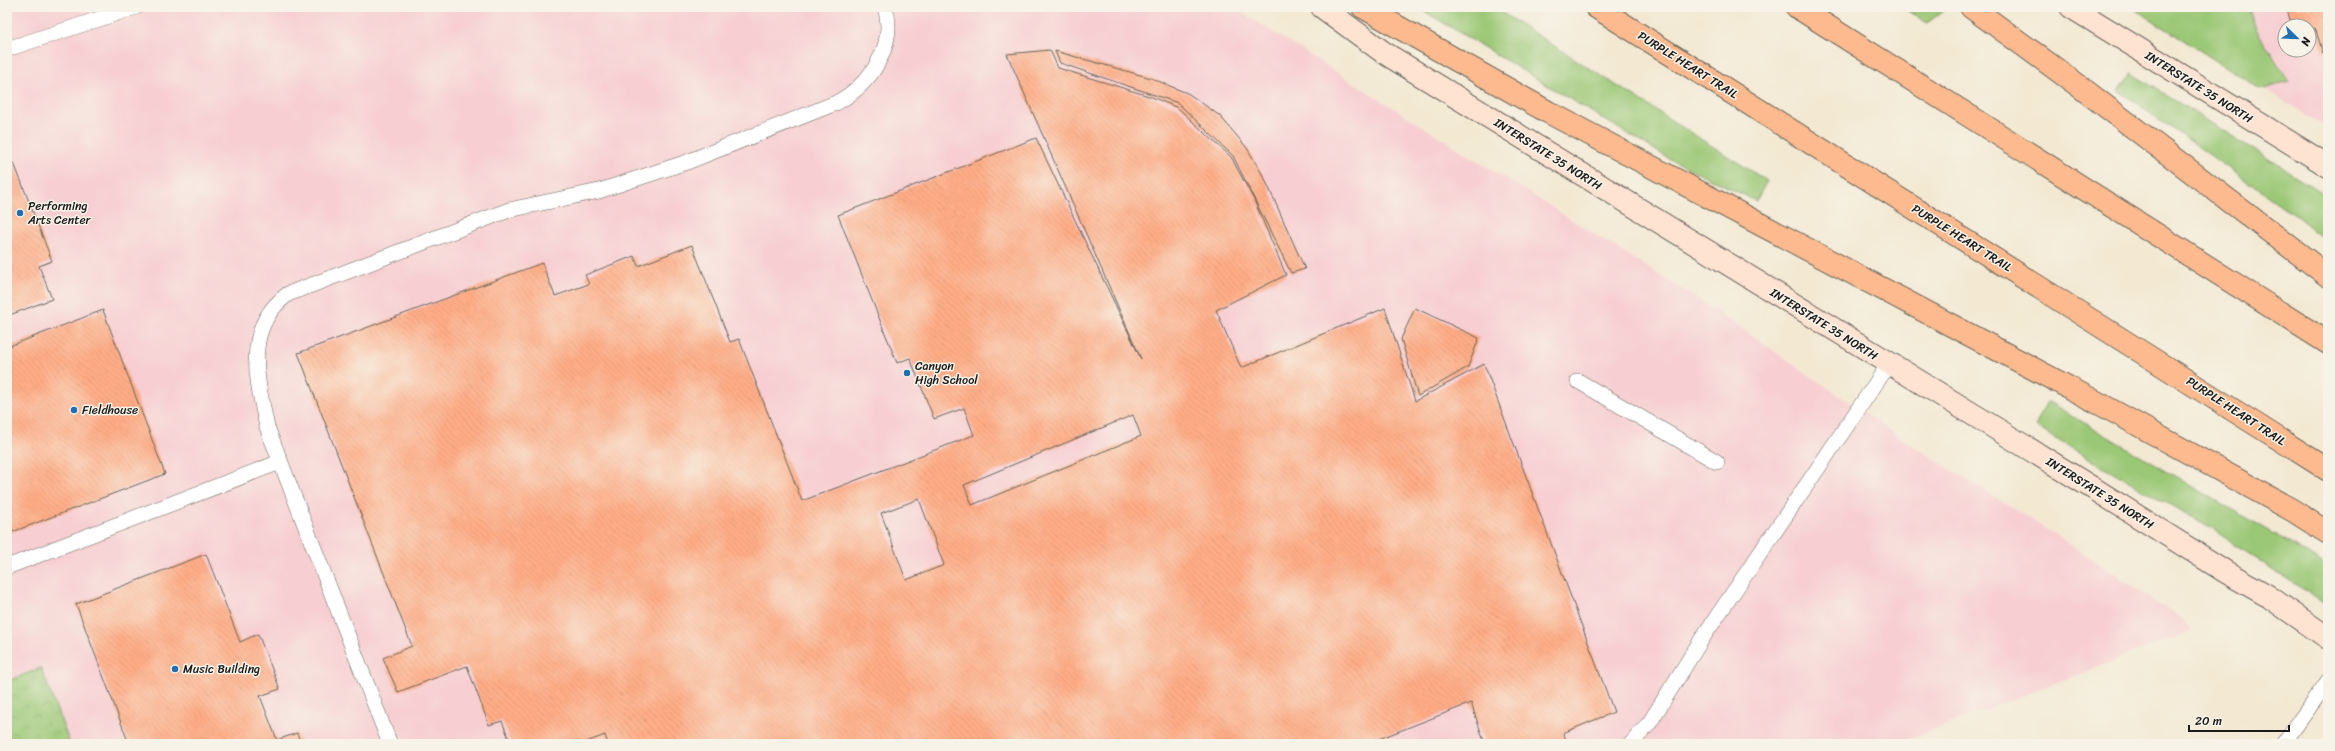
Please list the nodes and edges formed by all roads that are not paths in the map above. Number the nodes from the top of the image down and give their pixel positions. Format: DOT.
graph roads {
  1 [pos="136,7"];
  2 [pos="885,7"];
  3 [pos="1322,7"];
  4 [pos="1363,7"];
  5 [pos="1596,7"];
  6 [pos="1797,7"];
  7 [pos="1971,7"];
  8 [pos="2071,7"];
  9 [pos="7,49"];
  10 [pos="2328,166"];
  11 [pos="2328,276"];
  12 [pos="2328,343"];
  13 [pos="1889,364"];
  14 [pos="1578,381"];
  15 [pos="280,462"];
  16 [pos="1716,462"];
  17 [pos="2328,470"];
  18 [pos="2328,533"];
  19 [pos="7,567"];
  20 [pos="2328,638"];
  21 [pos="2328,681"];
  22 [pos="390,744"];
  23 [pos="1631,744"];
  24 [pos="2283,744"];
  1 -- 9 [label="lane"];
  2 -- 15 [label="lane"];
  3 -- 13 [label="main road, INTERSTATE 35 NORTH"];
  4 -- 18 [label="highway"];
  5 -- 17 [label="highway, PURPLE HEART TRAIL"];
  6 -- 12 [label="highway"];
  7 -- 11 [label="highway"];
  8 -- 10 [label="main road, INTERSTATE 35 NORTH"];
  13 -- 20 [label="main road, INTERSTATE 35 NORTH"];
  13 -- 23 [label="lane"];
  14 -- 16 [label="lane"];
  15 -- 19 [label="lane"];
  15 -- 22 [label="lane"];
  21 -- 24 [label="lane"];
}
